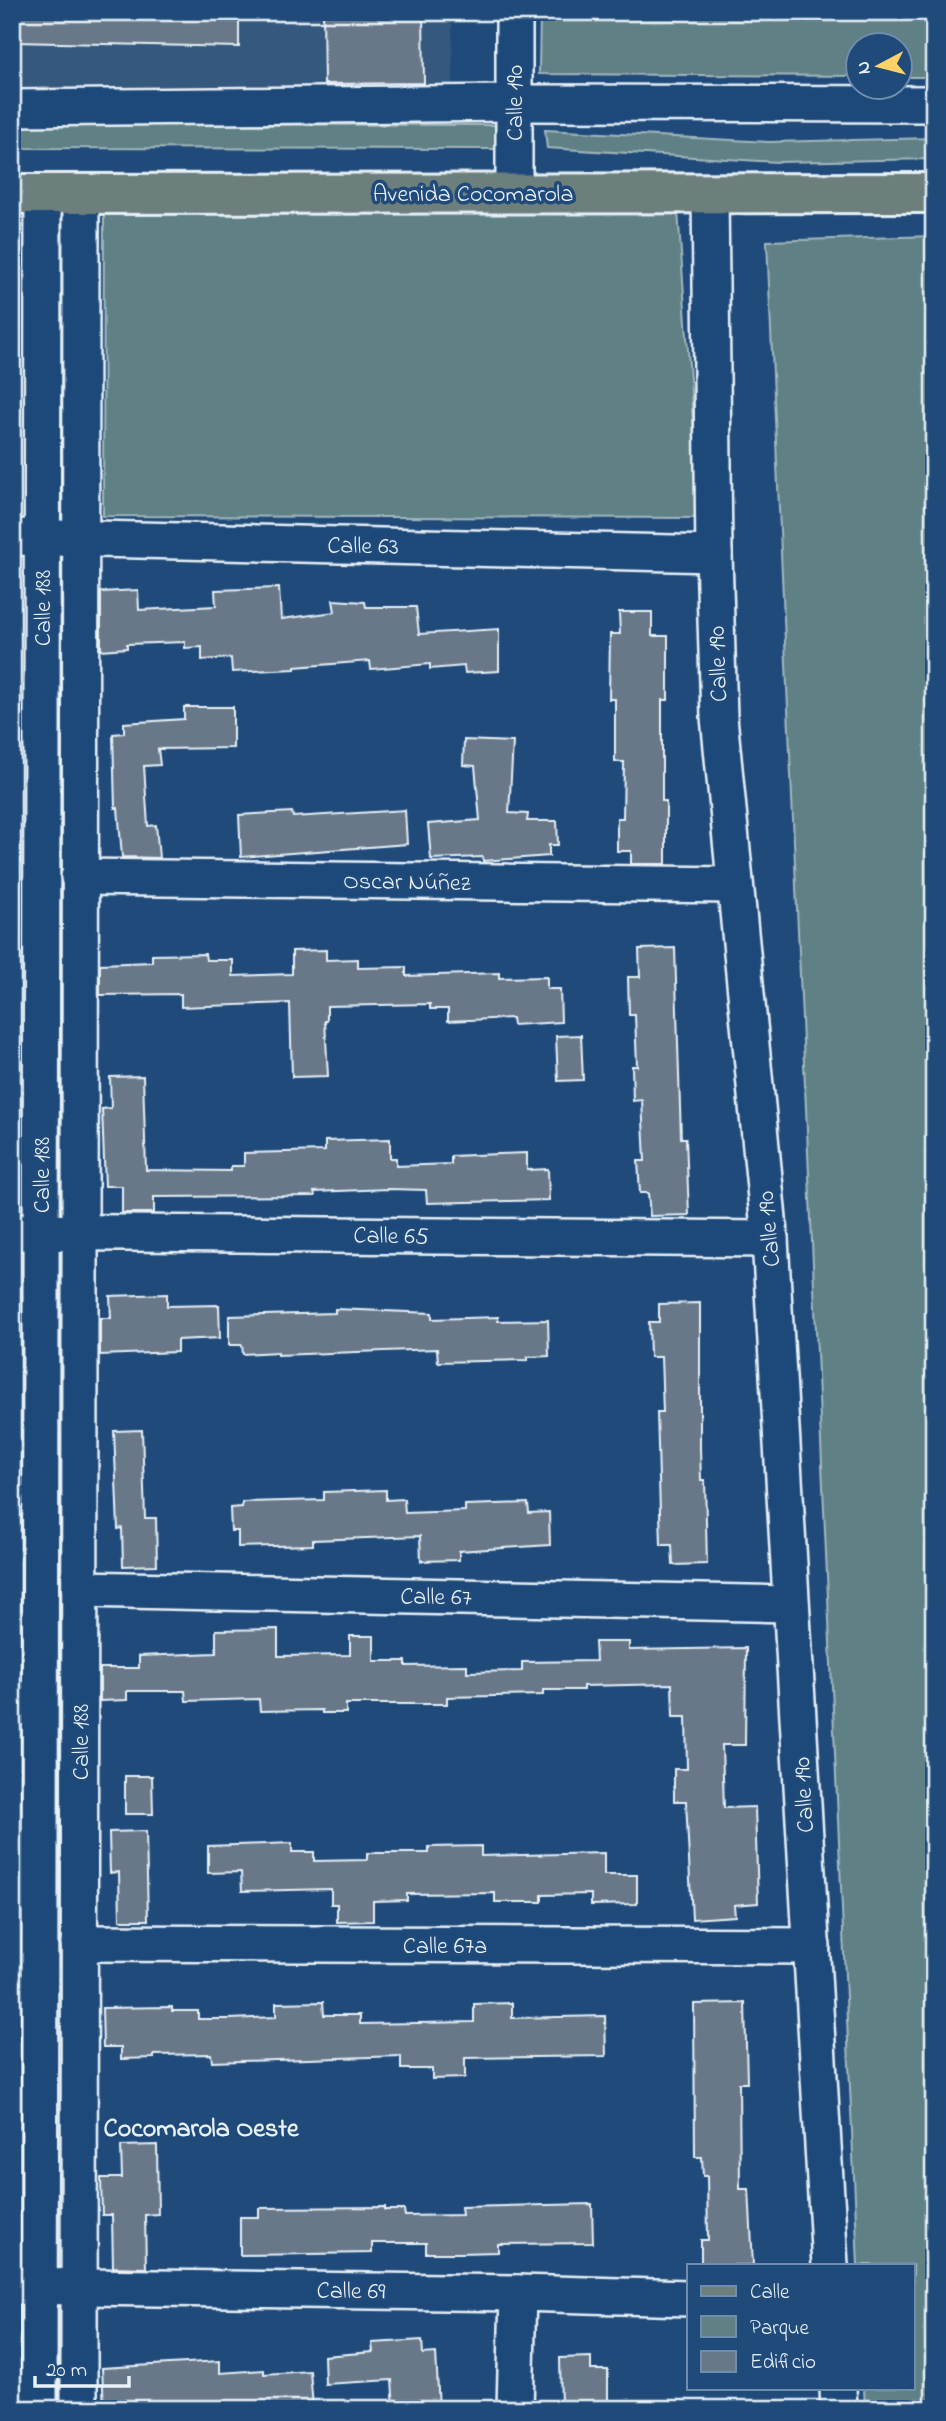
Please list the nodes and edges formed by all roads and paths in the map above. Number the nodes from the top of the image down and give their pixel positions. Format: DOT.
graph roads {
  1 [pos="514,12"];
  2 [pos="514,103"];
  3 [pos="934,104"];
  4 [pos="12,108"];
  5 [pos="514,193"];
  6 [pos="710,193"];
  7 [pos="934,193"];
  8 [pos="28,194"];
  9 [pos="81,194"];
  10 [pos="27,537"];
  11 [pos="82,538"];
  12 [pos="714,554"];
  13 [pos="27,876"];
  14 [pos="79,877"];
  15 [pos="734,885"];
  16 [pos="27,1232"];
  17 [pos="81,1232"];
  18 [pos="770,1239"];
  19 [pos="26,1589"];
  20 [pos="80,1589"];
  21 [pos="791,1604"];
  22 [pos="26,1942"];
  23 [pos="79,1942"];
  24 [pos="812,1947"];
  25 [pos="830,2264"];
  26 [pos="26,2286"];
  27 [pos="79,2286"];
  28 [pos="518,2293"];
  29 [pos="687,2298"];
  30 [pos="838,2390"];
  31 [pos="39,2409"];
  32 [pos="79,2409"];
  33 [pos="515,2409"];
  34 [pos="839,2409"];
  1 -- 2 [label="street, Calle 190"];
  2 -- 3 [label="street"];
  2 -- 4 [label="street"];
  2 -- 5 [label="street, Calle 190"];
  5 -- 6 [label="main road, Avenida Cocomarola"];
  5 -- 9 [label="main road, Avenida Cocomarola"];
  6 -- 7 [label="main road, Avenida Cocomarola"];
  6 -- 12 [label="street, Calle 190"];
  8 -- 9 [label="main road, Avenida Cocomarola"];
  8 -- 10 [label="street, Calle 188"];
  9 -- 11 [label="street, Calle 188"];
  10 -- 11 [label="street, Calle 63"];
  10 -- 13 [label="street, Calle 188"];
  11 -- 12 [label="street, Calle 63"];
  11 -- 14 [label="street, Calle 188"];
  12 -- 15 [label="street, Calle 190"];
  13 -- 16 [label="street, Calle 188"];
  14 -- 15 [label="street, Oscar Núñez"];
  14 -- 17 [label="street, Calle 188"];
  15 -- 18 [label="street, Calle 190"];
  16 -- 17 [label="street, Calle 65"];
  16 -- 19 [label="street, Calle 188"];
  17 -- 18 [label="street, Calle 65"];
  17 -- 20 [label="street, Calle 188"];
  18 -- 21 [label="street, Calle 190"];
  19 -- 22 [label="street, Calle 188"];
  20 -- 21 [label="street, Calle 67"];
  20 -- 23 [label="street, Calle 188"];
  21 -- 24 [label="street, Calle 190"];
  22 -- 26 [label="street, Calle 188"];
  23 -- 24 [label="street, Calle 67a"];
  23 -- 27 [label="street, Calle 188"];
  24 -- 25 [label="street, Calle 190"];
  26 -- 27 [label="street, Calle 69"];
  26 -- 31 [label="street, Calle 188"];
  27 -- 28 [label="street, Calle 69"];
  27 -- 32 [label="street, Calle 188"];
  28 -- 29 [label="street, Calle 69"];
  28 -- 33 [label="street"];
  30 -- 34 [label="street"];
}
